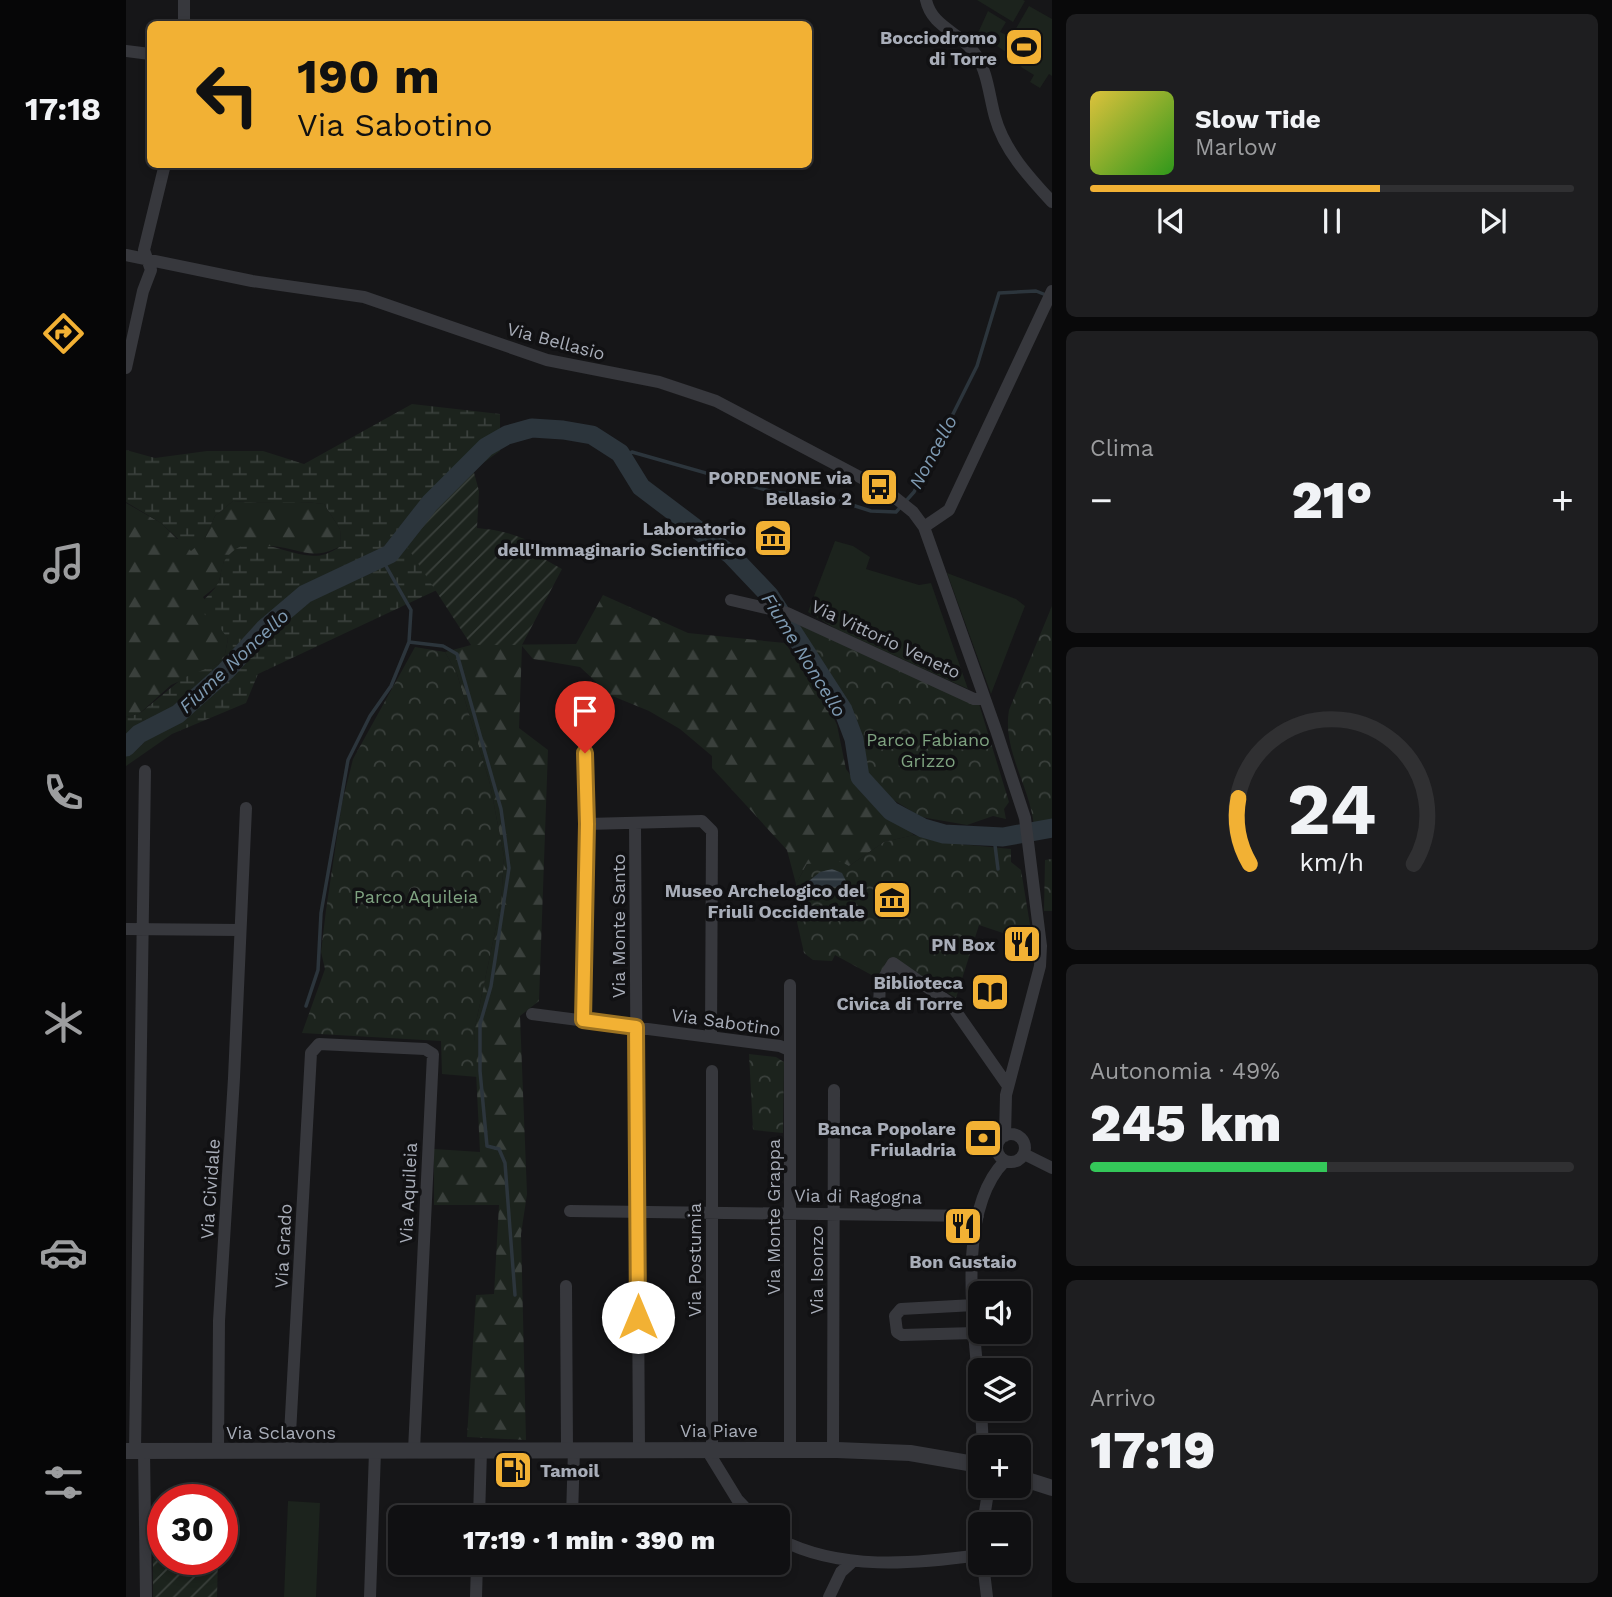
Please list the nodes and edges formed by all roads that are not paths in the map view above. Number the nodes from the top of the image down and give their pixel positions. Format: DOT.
graph roads {
  1 [pos="184,0"];
  2 [pos="926,0"];
  3 [pos="184,21"];
  4 [pos="126,51"];
  5 [pos="147,54"];
  6 [pos="164,168"];
  7 [pos="1052,202"];
  8 [pos="126,255"];
  9 [pos="149,261"];
  10 [pos="1052,292"];
  11 [pos="126,368"];
  12 [pos="924,527"];
  13 [pos="732,600"];
  14 [pos="984,699"];
  15 [pos="585,753"];
  16 [pos="145,771"];
  17 [pos="246,808"];
  18 [pos="635,823"];
  19 [pos="587,824"];
  20 [pos="126,929"];
  21 [pos="143,929"];
  22 [pos="240,930"];
  23 [pos="790,985"];
  24 [pos="879,1005"];
  25 [pos="532,1014"];
  26 [pos="583,1020"];
  27 [pos="636,1027"];
  28 [pos="711,1037"];
  29 [pos="318,1044"];
  30 [pos="789,1050"];
  31 [pos="712,1071"];
  32 [pos="1008,1086"];
  33 [pos="834,1090"];
  34 [pos="1005,1136"];
  35 [pos="1024,1154"];
  36 [pos="1005,1161"];
  37 [pos="1052,1168"];
  38 [pos="570,1211"];
  39 [pos="638,1211"];
  40 [pos="712,1212"];
  41 [pos="791,1212"];
  42 [pos="834,1215"];
  43 [pos="978,1216"];
  44 [pos="972,1281"];
  45 [pos="566,1286"];
  46 [pos="968,1305"];
  47 [pos="968,1333"];
  48 [pos="570,1449"];
  49 [pos="639,1449"];
  50 [pos="414,1450"];
  51 [pos="436,1450"];
  52 [pos="710,1450"];
  53 [pos="790,1450"];
  54 [pos="833,1450"];
  55 [pos="135,1451"];
  56 [pos="218,1451"];
  57 [pos="375,1451"];
  58 [pos="481,1451"];
  59 [pos="289,1452"];
  60 [pos="968,1463"];
  61 [pos="1031,1481"];
  62 [pos="1052,1488"];
  63 [pos="479,1505"];
  64 [pos="572,1505"];
  65 [pos="743,1505"];
  66 [pos="790,1545"];
  67 [pos="968,1556"];
  68 [pos="852,1562"];
  69 [pos="477,1575"];
  70 [pos="984,1575"];
  71 [pos="146,1597"];
  72 [pos="370,1597"];
  73 [pos="476,1597"];
  74 [pos="829,1597"];
  75 [pos="987,1597"];
  1 -- 3 [label="street"];
  2 -- 7 [label="street"];
  4 -- 5 [label="street"];
  6 -- 9 [label="street"];
  8 -- 9 [label="street, Via Bellasio"];
  9 -- 11 [label="street"];
  9 -- 12 [label="street, Via Bellasio"];
  10 -- 12 [label="street"];
  12 -- 14 [label="street, Via Vittorio Veneto"];
  13 -- 14 [label="street, Via Vittorio Veneto"];
  14 -- 32 [label="street, Via Vittorio Veneto"];
  15 -- 19 [label="street"];
  16 -- 21 [label="street"];
  17 -- 22 [label="street, Via Cividale"];
  18 -- 19 [label="street"];
  18 -- 27 [label="street, Via Monte Santo"];
  18 -- 28 [label="street"];
  19 -- 26 [label="street"];
  20 -- 21 [label="street"];
  21 -- 22 [label="street"];
  21 -- 55 [label="street"];
  22 -- 56 [label="street, Via Cividale"];
  23 -- 30 [label="street, Via Monte Grappa"];
  24 -- 32 [label="street"];
  25 -- 26 [label="street, Via Sabotino"];
  26 -- 27 [label="street, Via Sabotino"];
  27 -- 28 [label="street, Via Sabotino"];
  27 -- 39 [label="street, Via Monte Santo"];
  28 -- 30 [label="street, Via Sabotino"];
  29 -- 50 [label="street, Via Aquileia"];
  29 -- 59 [label="street, Via Grado"];
  30 -- 41 [label="street, Via Monte Grappa"];
  31 -- 40 [label="street, Via Postumia"];
  32 -- 34 [label="street, Via Vittorio Veneto"];
  33 -- 42 [label="street, Via Isonzo"];
  34 -- 35 [label="street"];
  34 -- 36 [label="street, Via Vittorio Veneto"];
  35 -- 36 [label="street"];
  35 -- 37 [label="street"];
  36 -- 43 [label="street"];
  38 -- 39 [label="street, Via di Ragogna"];
  39 -- 40 [label="street, Via di Ragogna"];
  39 -- 49 [label="street, Via Monte Santo"];
  40 -- 41 [label="street, Via di Ragogna"];
  40 -- 52 [label="street, Via Postumia"];
  41 -- 42 [label="street, Via di Ragogna"];
  41 -- 53 [label="street, Via Monte Grappa"];
  42 -- 43 [label="street, Via di Ragogna"];
  42 -- 54 [label="street, Via Isonzo"];
  43 -- 44 [label="street"];
  45 -- 48 [label="street"];
  46 -- 47 [label="street"];
  48 -- 49 [label="street, Via Piave"];
  48 -- 58 [label="street, Via Piave"];
  48 -- 64 [label="street"];
  49 -- 52 [label="street, Via Piave"];
  50 -- 51 [label="street, Via Sclavons"];
  50 -- 57 [label="street, Via Sclavons"];
  51 -- 58 [label="street, Via Piave"];
  52 -- 53 [label="street, Via Piave"];
  52 -- 65 [label="street"];
  53 -- 54 [label="street, Via Piave"];
  54 -- 60 [label="street, Via Piave"];
  55 -- 56 [label="street, Via Sclavons"];
  55 -- 71 [label="street"];
  56 -- 59 [label="street, Via Sclavons"];
  57 -- 59 [label="street, Via Sclavons"];
  57 -- 72 [label="street"];
  58 -- 63 [label="street"];
  61 -- 62 [label="street"];
  66 -- 68 [label="street"];
  67 -- 68 [label="street"];
  68 -- 74 [label="street"];
  69 -- 73 [label="street"];
  70 -- 75 [label="street"];
}
